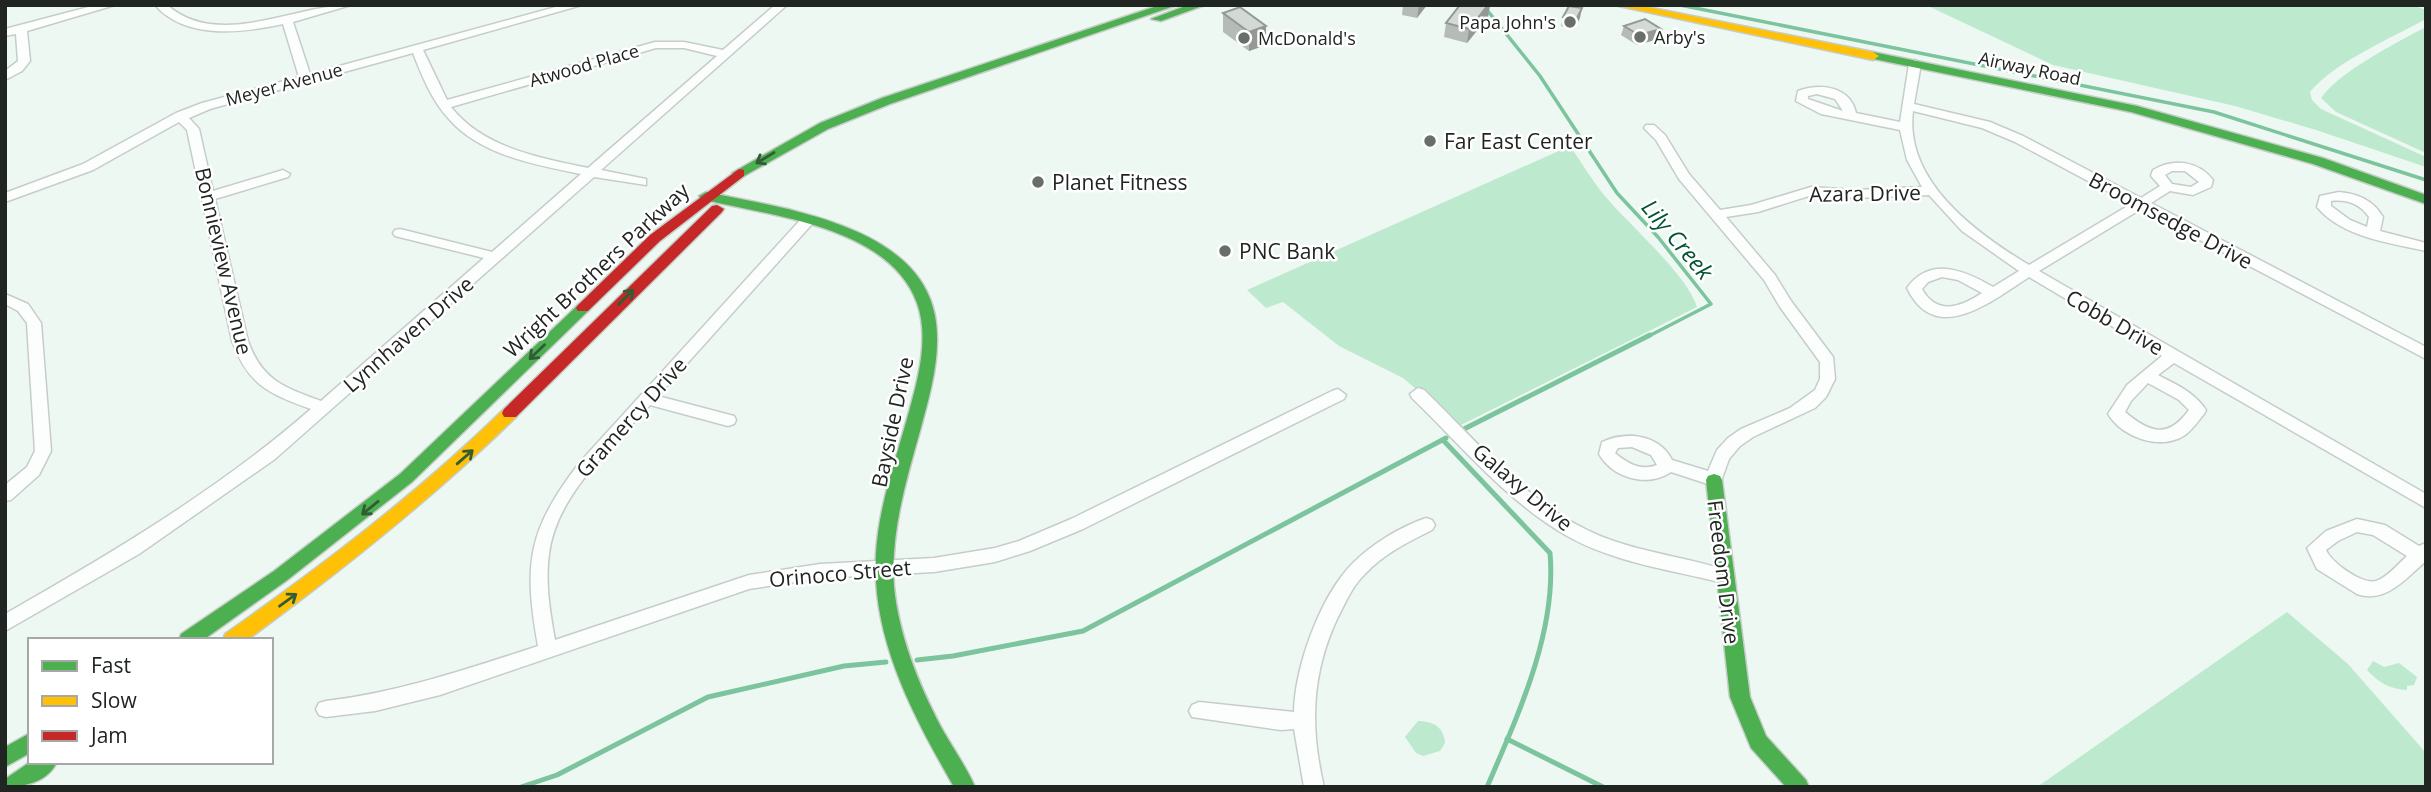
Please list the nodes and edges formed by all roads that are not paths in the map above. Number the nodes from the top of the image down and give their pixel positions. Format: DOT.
graph roads {
  1 [pos="110,5"];
  2 [pos="160,5"];
  3 [pos="346,5"];
  4 [pos="576,5"];
  5 [pos="782,5"];
  6 [pos="1172,5"];
  7 [pos="1200,5"];
  8 [pos="1619,5"];
  9 [pos="287,20"];
  10 [pos="21,28"];
  11 [pos="5,33"];
  12 [pos="417,49"];
  13 [pos="725,54"];
  14 [pos="1914,64"];
  15 [pos="5,76"];
  16 [pos="306,78"];
  17 [pos="444,105"];
  18 [pos="1908,106"];
  19 [pos="180,116"];
  20 [pos="1850,116"];
  21 [pos="1906,127"];
  22 [pos="1650,128"];
  23 [pos="593,172"];
  24 [pos="282,174"];
  25 [pos="640,182"];
  26 [pos="2168,187"];
  27 [pos="1933,191"];
  28 [pos="706,196"];
  29 [pos="209,197"];
  30 [pos="5,198"];
  31 [pos="2426,200"];
  32 [pos="727,201"];
  33 [pos="2141,203"];
  34 [pos="1716,215"];
  35 [pos="808,220"];
  36 [pos="2373,232"];
  37 [pos="400,233"];
  38 [pos="2426,247"];
  39 [pos="496,257"];
  40 [pos="2028,270"];
  41 [pos="1993,293"];
  42 [pos="5,299"];
  43 [pos="2426,354"];
  44 [pos="2173,355"];
  45 [pos="2148,376"];
  46 [pos="1418,394"];
  47 [pos="1338,395"];
  48 [pos="647,399"];
  49 [pos="324,408"];
  50 [pos="728,420"];
  51 [pos="1666,464"];
  52 [pos="1714,480"];
  53 [pos="5,495"];
  54 [pos="2426,502"];
  55 [pos="1426,525"];
  56 [pos="2422,552"];
  57 [pos="885,568"];
  58 [pos="1723,576"];
  59 [pos="5,623"];
  60 [pos="191,638"];
  61 [pos="235,638"];
  62 [pos="548,650"];
  63 [pos="326,709"];
  64 [pos="1199,710"];
  65 [pos="1302,720"];
  66 [pos="28,743"];
  67 [pos="5,758"];
  68 [pos="44,764"];
  69 [pos="1788,784"];
  70 [pos="10,787"];
  71 [pos="965,787"];
  72 [pos="1314,787"];
  1 -- 10 [label="street"];
  2 -- 9 [label="street"];
  3 -- 9 [label="street"];
  4 -- 12 [label="street, Meyer Avenue"];
  5 -- 13 [label="street, Lynnhaven Drive"];
  6 -- 28 [label="main road, Wright Brothers Parkway, one-way"];
  7 -- 32 [label="main road, Wright Brothers Parkway"];
  8 -- 14 [label="main road, Airway Road"];
  9 -- 16 [label="street"];
  10 -- 11 [label="street"];
  10 -- 15 [label="street"];
  12 -- 16 [label="street, Meyer Avenue"];
  12 -- 17 [label="street"];
  13 -- 17 [label="street, Atwood Place"];
  13 -- 23 [label="street, Lynnhaven Drive"];
  14 -- 18 [label="street, Cobb Drive"];
  14 -- 31 [label="main road, Airway Road"];
  16 -- 19 [label="street, Meyer Avenue"];
  17 -- 23 [label="street"];
  18 -- 21 [label="street, Cobb Drive"];
  18 -- 33 [label="street, Broomsedge Drive"];
  19 -- 29 [label="street, Bonnieview Avenue"];
  19 -- 30 [label="street, Meyer Avenue"];
  20 -- 21 [label="street"];
  21 -- 27 [label="street, Cobb Drive"];
  22 -- 34 [label="street"];
  23 -- 25 [label="street"];
  23 -- 39 [label="street, Lynnhaven Drive"];
  24 -- 29 [label="street"];
  26 -- 33 [label="street"];
  27 -- 34 [label="street, Azara Drive"];
  27 -- 40 [label="street, Cobb Drive"];
  28 -- 32 [label="main road, Bayside Drive"];
  28 -- 60 [label="main road, Wright Brothers Parkway, one-way"];
  29 -- 49 [label="street, Bonnieview Avenue"];
  32 -- 35 [label="main road, Bayside Drive"];
  61 -- 32 [label="main road, Wright Brothers Parkway, one-way"];
  33 -- 40 [label="street"];
  33 -- 43 [label="street, Broomsedge Drive"];
  34 -- 52 [label="street, Freedom Drive"];
  35 -- 48 [label="street, Gramercy Drive"];
  35 -- 57 [label="main road, Bayside Drive"];
  36 -- 38 [label="street"];
  37 -- 39 [label="street"];
  39 -- 49 [label="street, Lynnhaven Drive"];
  40 -- 41 [label="street"];
  40 -- 44 [label="street, Cobb Drive"];
  41 -- 41 [label="street"];
  42 -- 53 [label="street"];
  44 -- 45 [label="street"];
  44 -- 54 [label="street, Cobb Drive"];
  45 -- 45 [label="street"];
  46 -- 58 [label="street, Galaxy Drive"];
  47 -- 57 [label="street, Orinoco Street"];
  48 -- 50 [label="street"];
  48 -- 62 [label="street, Gramercy Drive"];
  49 -- 59 [label="street, Lynnhaven Drive"];
  51 -- 52 [label="street"];
  52 -- 58 [label="main road, Freedom Drive"];
  55 -- 65 [label="street"];
  56 -- 56 [label="street"];
  57 -- 62 [label="street, Orinoco Street"];
  57 -- 71 [label="main road, Bayside Drive"];
  58 -- 69 [label="main road, Freedom Drive"];
  62 -- 63 [label="street, Orinoco Street"];
  64 -- 65 [label="street"];
  65 -- 72 [label="street"];
  66 -- 67 [label="main road"];
  68 -- 70 [label="main road"];
}
